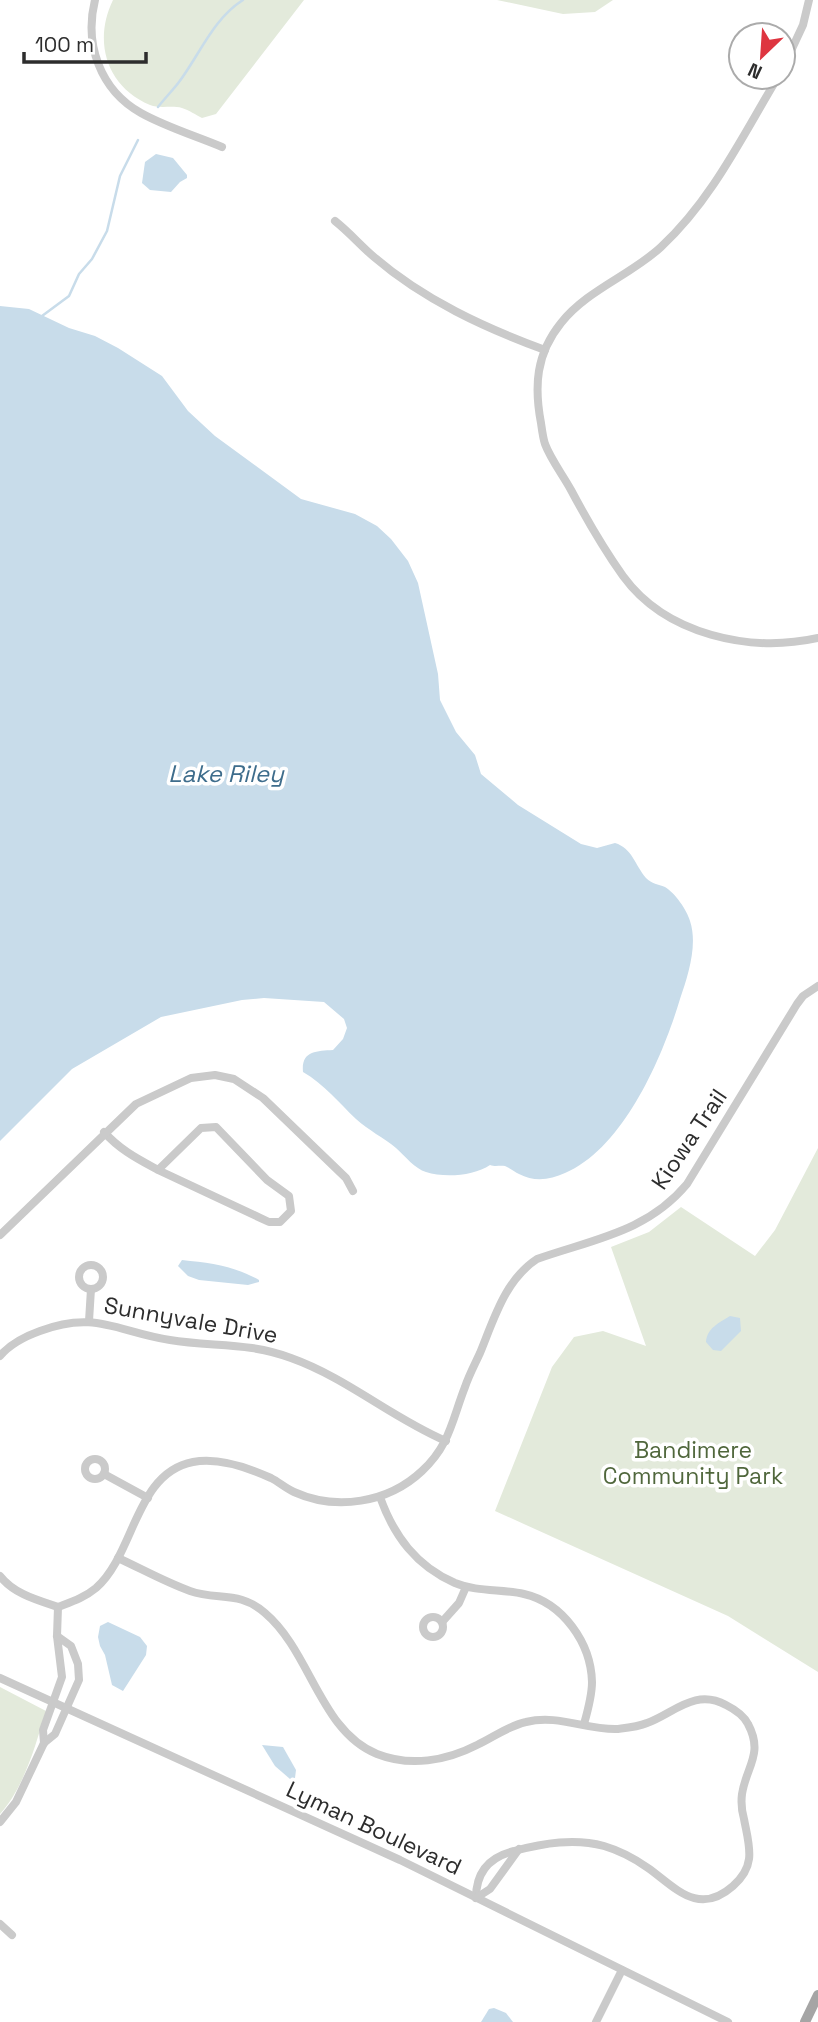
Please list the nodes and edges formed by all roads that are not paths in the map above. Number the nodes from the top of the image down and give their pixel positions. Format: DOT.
graph roads {
  1 [pos="95,0"];
  2 [pos="809,0"];
  3 [pos="797,38"];
  4 [pos="770,91"];
  5 [pos="222,147"];
  6 [pos="335,221"];
  7 [pos="545,350"];
  8 [pos="818,638"];
  9 [pos="818,985"];
  10 [pos="104,1132"];
  11 [pos="158,1170"];
  12 [pos="353,1191"];
  13 [pos="0,1235"];
  14 [pos="91,1289"];
  15 [pos="89,1321"];
  16 [pos="0,1356"];
  17 [pos="446,1441"];
  18 [pos="104,1474"];
  19 [pos="380,1497"];
  20 [pos="148,1498"];
  21 [pos="118,1558"];
  22 [pos="0,1576"];
  23 [pos="466,1587"];
  24 [pos="58,1607"];
  25 [pos="442,1622"];
  26 [pos="57,1636"];
  27 [pos="0,1678"];
  28 [pos="54,1702"];
  29 [pos="67,1707"];
  30 [pos="584,1724"];
  31 [pos="44,1743"];
  32 [pos="0,1822"];
  33 [pos="519,1849"];
  34 [pos="476,1898"];
  35 [pos="0,1924"];
  36 [pos="12,1935"];
  37 [pos="622,1970"];
  38 [pos="818,1995"];
  39 [pos="596,2022"];
  40 [pos="728,2022"];
  41 [pos="805,2022"];
  1 -- 5 [label="street"];
  2 -- 3 [label="street"];
  4 -- 7 [label="street"];
  6 -- 7 [label="street"];
  7 -- 8 [label="street"];
  9 -- 17 [label="street, Kiowa Trail"];
  10 -- 11 [label="street"];
  10 -- 12 [label="street"];
  10 -- 13 [label="street"];
  11 -- 11 [label="street"];
  14 -- 15 [label="street"];
  15 -- 16 [label="street, Sunnyvale Drive"];
  15 -- 17 [label="street, Sunnyvale Drive"];
  17 -- 19 [label="street, Kiowa Trail"];
  18 -- 20 [label="street"];
  19 -- 20 [label="street"];
  19 -- 23 [label="street"];
  20 -- 21 [label="street"];
  21 -- 24 [label="street"];
  21 -- 30 [label="street"];
  22 -- 24 [label="street"];
  23 -- 25 [label="street"];
  23 -- 30 [label="street"];
  24 -- 26 [label="street"];
  26 -- 28 [label="street"];
  26 -- 29 [label="street"];
  27 -- 28 [label="street, Lyman Boulevard"];
  28 -- 29 [label="street, Lyman Boulevard"];
  28 -- 31 [label="street"];
  29 -- 31 [label="street"];
  29 -- 34 [label="street, Lyman Boulevard"];
  30 -- 33 [label="street"];
  31 -- 32 [label="street"];
  33 -- 34 [label="street"];
  33 -- 34 [label="street"];
  34 -- 37 [label="street, Lyman Boulevard"];
  35 -- 36 [label="street"];
  37 -- 39 [label="street"];
  37 -- 40 [label="street, Lyman Boulevard"];
  38 -- 41 [label="main road"];
}
